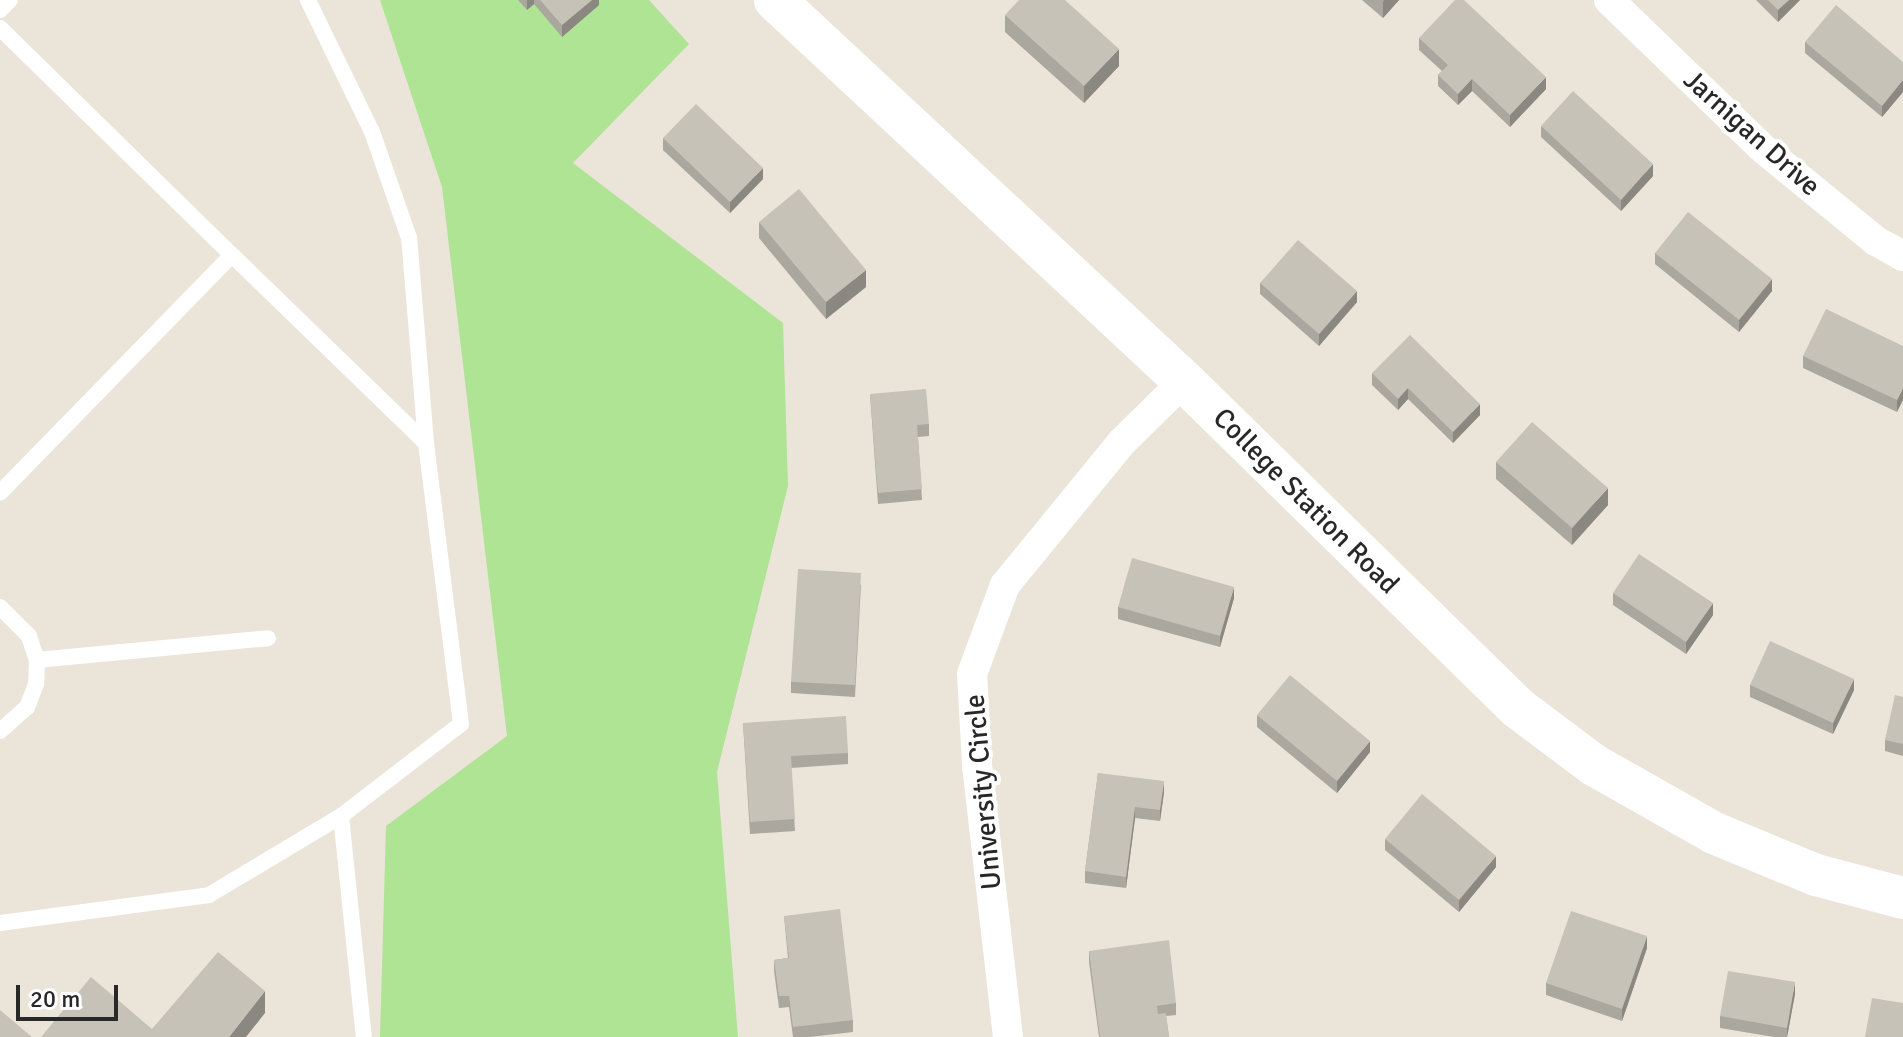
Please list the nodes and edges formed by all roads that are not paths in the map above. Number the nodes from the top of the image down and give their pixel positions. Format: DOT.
graph roads {
  1 [pos="10,0"];
  2 [pos="308,0"];
  3 [pos="775,0"];
  4 [pos="1609,0"];
  5 [pos="0,10"];
  6 [pos="0,28"];
  7 [pos="232,255"];
  8 [pos="1903,256"];
  9 [pos="1184,381"];
  10 [pos="426,443"];
  11 [pos="0,493"];
  12 [pos="0,607"];
  13 [pos="268,638"];
  14 [pos="37,660"];
  15 [pos="0,731"];
  16 [pos="341,816"];
  17 [pos="1903,898"];
  18 [pos="0,923"];
  19 [pos="364,1037"];
  20 [pos="1008,1037"];
  1 -- 5 [label="lane"];
  2 -- 10 [label="lane"];
  3 -- 9 [label="main road, College Station Road"];
  4 -- 8 [label="street, Jarnigan Drive"];
  6 -- 7 [label="lane"];
  7 -- 10 [label="lane"];
  7 -- 11 [label="lane"];
  9 -- 17 [label="main road, College Station Road"];
  9 -- 20 [label="street, University Circle"];
  10 -- 16 [label="lane"];
  12 -- 14 [label="lane"];
  13 -- 14 [label="lane"];
  14 -- 15 [label="lane"];
  16 -- 18 [label="lane"];
  16 -- 19 [label="lane"];
}
